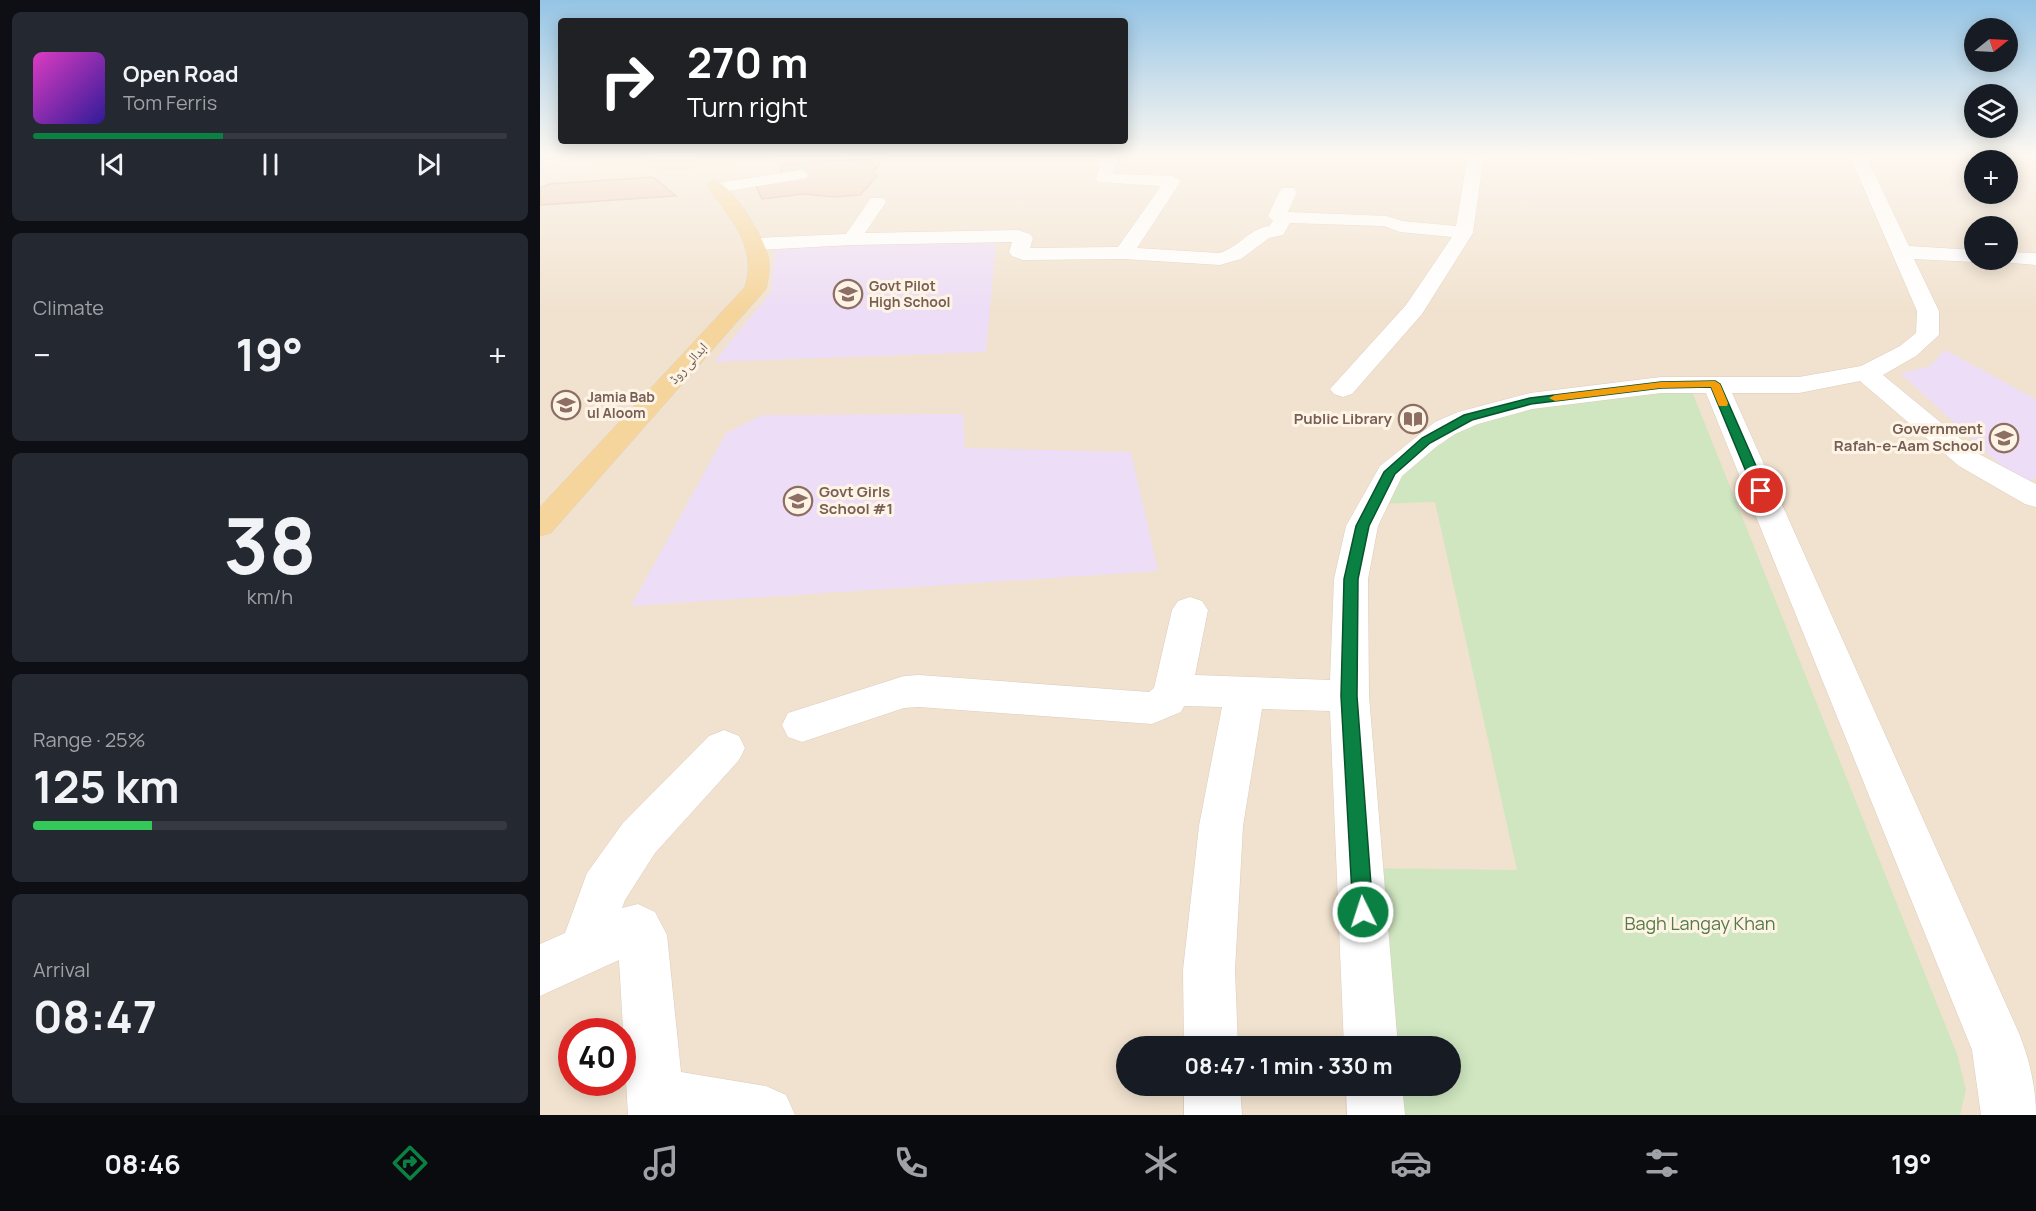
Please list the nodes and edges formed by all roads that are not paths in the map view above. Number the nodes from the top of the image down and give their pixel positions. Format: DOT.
graph roads {
  1 [pos="730,206"];
  2 [pos="874,206"];
  3 [pos="1156,206"];
  4 [pos="1282,206"];
  5 [pos="1468,206"];
  6 [pos="1881,206"];
  7 [pos="1284,217"];
  8 [pos="1464,233"];
  9 [pos="852,239"];
  10 [pos="757,244"];
  11 [pos="1902,252"];
  12 [pos="1124,253"];
  13 [pos="1964,255"];
  14 [pos="2018,258"];
  15 [pos="2036,259"];
  16 [pos="1865,373"];
  17 [pos="1715,384"];
  18 [pos="1343,389"];
  19 [pos="2036,497"];
  20 [pos="540,526"];
  21 [pos="1190,610"];
  22 [pos="1173,690"];
  23 [pos="1245,692"];
  24 [pos="1349,696"];
  25 [pos="802,725"];
  26 [pos="724,748"];
  27 [pos="585,948"];
  28 [pos="540,970"];
  29 [pos="1211,1036"];
  30 [pos="1370,1036"];
  31 [pos="1212,1096"];
  32 [pos="1375,1096"];
  33 [pos="657,1105"];
  34 [pos="766,1115"];
  35 [pos="1213,1115"];
  36 [pos="1376,1115"];
  37 [pos="2010,1115"];
  1 -- 10 [label="main road"];
  2 -- 9 [label="street"];
  3 -- 12 [label="street"];
  4 -- 7 [label="street"];
  5 -- 8 [label="street"];
  6 -- 11 [label="street"];
  7 -- 8 [label="street"];
  7 -- 12 [label="street"];
  8 -- 18 [label="street"];
  9 -- 10 [label="street"];
  9 -- 12 [label="street"];
  10 -- 20 [label="main road, ابدالی روڈ"];
  11 -- 13 [label="street"];
  11 -- 16 [label="street"];
  14 -- 15 [label="street"];
  16 -- 17 [label="street"];
  16 -- 19 [label="street"];
  17 -- 24 [label="street"];
  17 -- 37 [label="street"];
  21 -- 22 [label="street"];
  22 -- 23 [label="street"];
  22 -- 25 [label="street"];
  23 -- 24 [label="street"];
  23 -- 29 [label="street"];
  24 -- 30 [label="street"];
  26 -- 27 [label="street"];
  27 -- 28 [label="street"];
  27 -- 33 [label="street"];
  31 -- 35 [label="street"];
  32 -- 36 [label="street"];
  33 -- 34 [label="street"];
}
